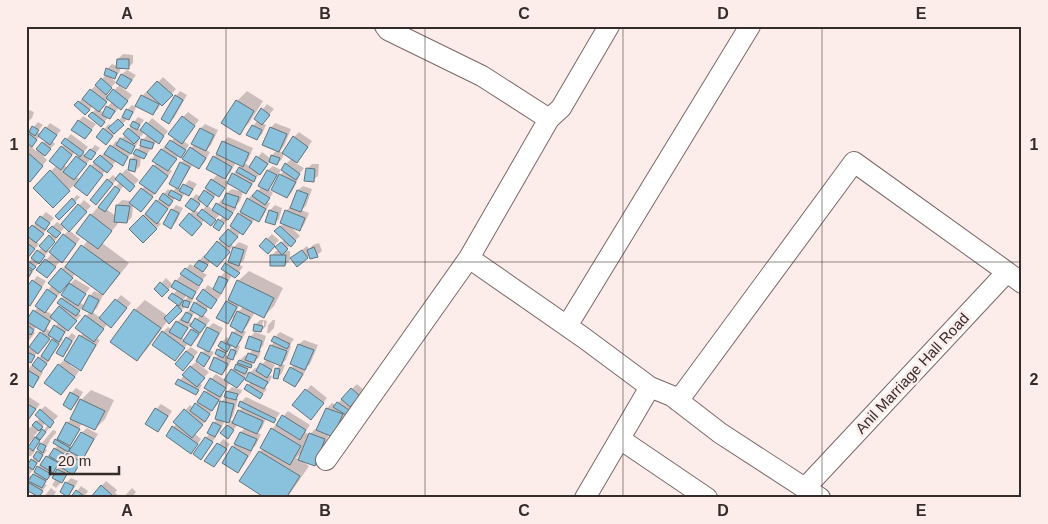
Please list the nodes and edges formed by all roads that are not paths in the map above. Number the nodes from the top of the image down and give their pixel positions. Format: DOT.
graph roads {
  1 [pos="385,26"];
  2 [pos="609,26"];
  3 [pos="750,26"];
  4 [pos="549,119"];
  5 [pos="469,258"];
  6 [pos="1014,278"];
  7 [pos="567,326"];
  8 [pos="650,387"];
  9 [pos="678,401"];
  10 [pos="620,438"];
  11 [pos="326,460"];
  12 [pos="813,493"];
  13 [pos="586,498"];
  14 [pos="707,498"];
  1 -- 4 [label="street"];
  2 -- 4 [label="street"];
  3 -- 7 [label="street"];
  4 -- 5 [label="street"];
  5 -- 7 [label="street"];
  5 -- 11 [label="street"];
  6 -- 9 [label="street"];
  6 -- 12 [label="street, Anil Marriage Hall Road"];
  7 -- 8 [label="street"];
  8 -- 9 [label="street"];
  8 -- 10 [label="street"];
  9 -- 12 [label="street"];
  10 -- 13 [label="street"];
  10 -- 14 [label="street"];
}
